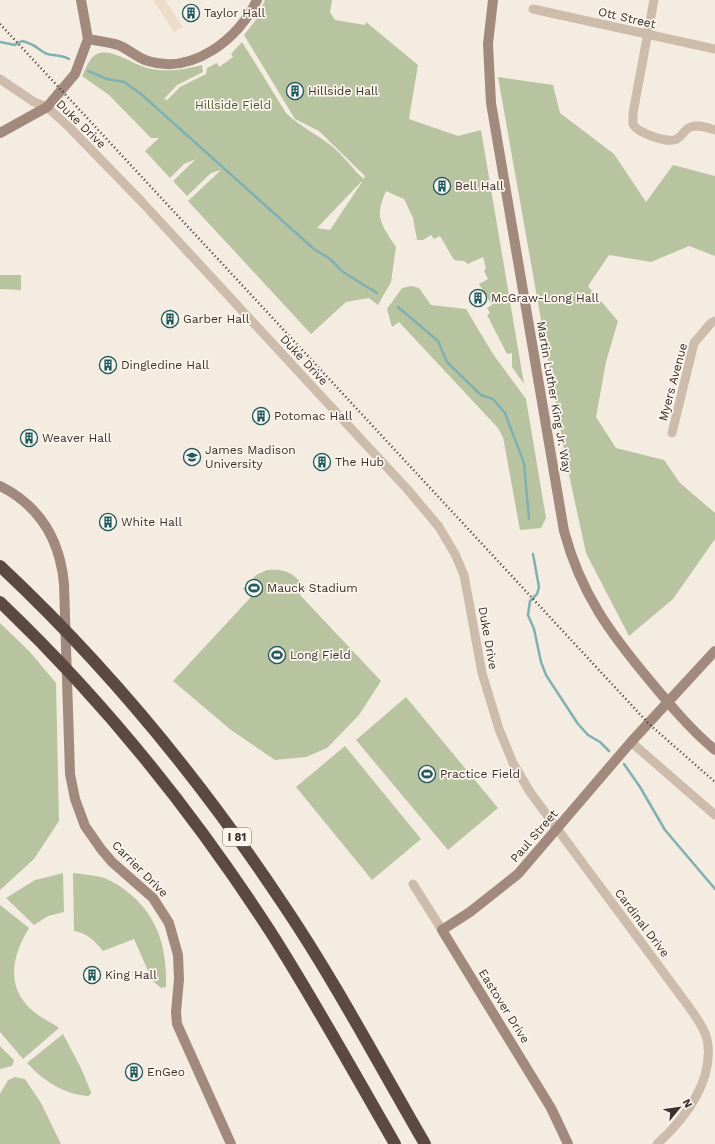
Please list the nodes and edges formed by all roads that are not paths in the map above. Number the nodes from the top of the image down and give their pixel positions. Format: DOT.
graph roads {
  1 [pos="81,0"];
  2 [pos="257,0"];
  3 [pos="493,0"];
  4 [pos="654,0"];
  5 [pos="533,9"];
  6 [pos="647,36"];
  7 [pos="88,39"];
  8 [pos="715,49"];
  9 [pos="0,79"];
  10 [pos="47,107"];
  11 [pos="715,130"];
  12 [pos="0,133"];
  13 [pos="715,321"];
  14 [pos="672,433"];
  15 [pos="0,486"];
  16 [pos="0,566"];
  17 [pos="0,602"];
  18 [pos="715,651"];
  19 [pos="667,702"];
  20 [pos="495,717"];
  21 [pos="631,742"];
  22 [pos="715,750"];
  23 [pos="715,814"];
  24 [pos="558,829"];
  25 [pos="413,884"];
  26 [pos="442,930"];
  27 [pos="231,1144"];
  28 [pos="395,1144"];
  29 [pos="425,1144"];
  30 [pos="568,1144"];
  31 [pos="657,1144"];
  1 -- 7 [label="street"];
  2 -- 7 [label="street"];
  3 -- 19 [label="street, Martin Luther King Jr. Way"];
  4 -- 6 [label="street"];
  5 -- 6 [label="street, Ott Street"];
  6 -- 8 [label="street, Ott Street"];
  6 -- 11 [label="street"];
  7 -- 10 [label="street"];
  9 -- 10 [label="street, Duke Drive"];
  10 -- 12 [label="street"];
  10 -- 20 [label="street, Duke Drive"];
  13 -- 14 [label="street, Myers Avenue"];
  15 -- 27 [label="street, Carrier Drive"];
  16 -- 29 [label="highway, I 81"];
  17 -- 28 [label="highway, I 81"];
  18 -- 19 [label="street, Paul Street"];
  19 -- 21 [label="street, Paul Street"];
  19 -- 22 [label="street, Martin Luther King Jr. Way"];
  20 -- 24 [label="street, Cardinal Drive"];
  21 -- 23 [label="street"];
  21 -- 24 [label="street, Paul Street"];
  24 -- 26 [label="street, Paul Street"];
  24 -- 31 [label="street, Cardinal Drive"];
  25 -- 26 [label="street, Eastover Drive"];
  26 -- 30 [label="street, Eastover Drive"];
}
